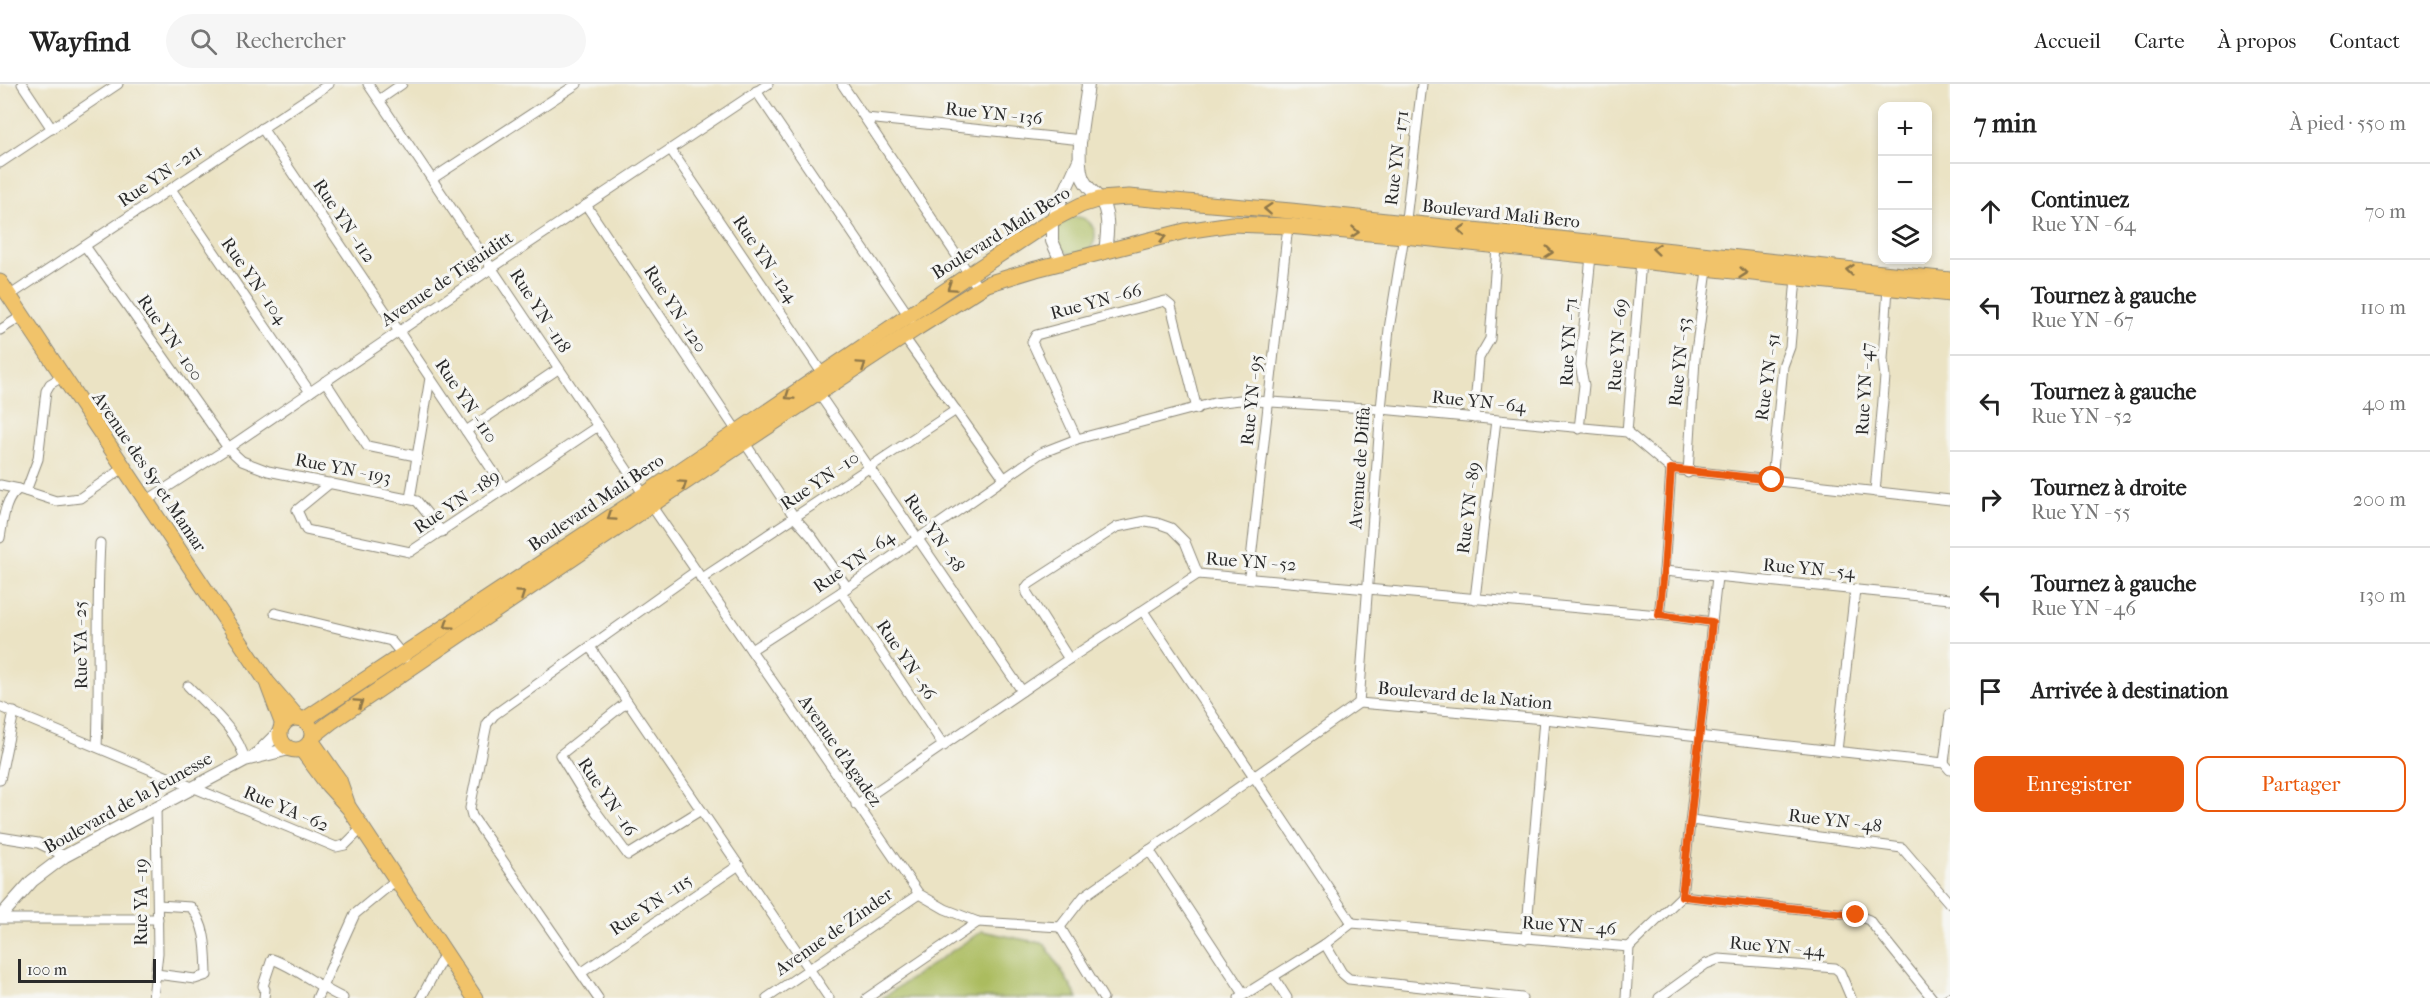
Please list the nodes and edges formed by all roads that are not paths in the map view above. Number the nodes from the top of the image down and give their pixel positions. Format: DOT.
graph roads {
  1 [pos="22,84"];
  2 [pos="118,84"];
  3 [pos="329,84"];
  4 [pos="368,84"];
  5 [pos="402,84"];
  6 [pos="576,84"];
  7 [pos="768,84"];
  8 [pos="842,84"];
  9 [pos="1088,84"];
  10 [pos="1422,84"];
  11 [pos="756,91"];
  12 [pos="379,100"];
  13 [pos="866,118"];
  14 [pos="52,129"];
  15 [pos="262,129"];
  16 [pos="1082,140"];
  17 [pos="671,150"];
  18 [pos="1079,160"];
  19 [pos="0,163"];
  20 [pos="432,180"];
  21 [pos="171,189"];
  22 [pos="1100,199"];
  23 [pos="586,205"];
  24 [pos="1052,220"];
  25 [pos="1288,226"];
  26 [pos="1405,230"];
  27 [pos="85,246"];
  28 [pos="1497,247"];
  29 [pos="1105,252"];
  30 [pos="1591,256"];
  31 [pos="1641,261"];
  32 [pos="1708,262"];
  33 [pos="1062,263"];
  34 [pos="492,268"];
  35 [pos="970,274"];
  36 [pos="1796,278"];
  37 [pos="1950,280"];
  38 [pos="0,282"];
  39 [pos="1888,288"];
  40 [pos="979,289"];
  41 [pos="1950,294"];
  42 [pos="9,296"];
  43 [pos="908,315"];
  44 [pos="22,316"];
  45 [pos="917,328"];
  46 [pos="0,330"];
  47 [pos="399,332"];
  48 [pos="904,337"];
  49 [pos="558,369"];
  50 [pos="62,377"];
  51 [pos="430,378"];
  52 [pos="325,381"];
  53 [pos="824,385"];
  54 [pos="310,392"];
  55 [pos="1269,402"];
  56 [pos="1197,409"];
  57 [pos="1381,409"];
  58 [pos="956,410"];
  59 [pos="1474,418"];
  60 [pos="1496,420"];
  61 [pos="598,426"];
  62 [pos="1580,429"];
  63 [pos="466,431"];
  64 [pos="1627,432"];
  65 [pos="740,437"];
  66 [pos="1077,439"];
  67 [pos="228,448"];
  68 [pos="416,456"];
  69 [pos="123,468"];
  70 [pos="869,468"];
  71 [pos="1671,469"];
  72 [pos="1688,473"];
  73 [pos="1004,478"];
  74 [pos="1772,480"];
  75 [pos="330,483"];
  76 [pos="0,485"];
  77 [pos="505,489"];
  78 [pos="22,490"];
  79 [pos="1875,492"];
  80 [pos="410,499"];
  81 [pos="1950,500"];
  82 [pos="146,501"];
  83 [pos="648,501"];
  84 [pos="795,518"];
  85 [pos="442,532"];
  86 [pos="0,538"];
  87 [pos="918,538"];
  88 [pos="100,543"];
  89 [pos="1664,571"];
  90 [pos="1198,573"];
  91 [pos="699,575"];
  92 [pos="1249,577"];
  93 [pos="1717,577"];
  94 [pos="1855,589"];
  95 [pos="844,590"];
  96 [pos="1368,590"];
  97 [pos="1475,599"];
  98 [pos="1950,599"];
  99 [pos="1143,611"];
  100 [pos="275,613"];
  101 [pos="1659,615"];
  102 [pos="1712,622"];
  103 [pos="590,646"];
  104 [pos="751,650"];
  105 [pos="1069,659"];
  106 [pos="408,661"];
  107 [pos="267,682"];
  108 [pos="188,686"];
  109 [pos="1022,691"];
  110 [pos="627,702"];
  111 [pos="1359,703"];
  112 [pos="0,707"];
  113 [pos="14,712"];
  114 [pos="1950,714"];
  115 [pos="301,719"];
  116 [pos="1544,719"];
  117 [pos="281,728"];
  118 [pos="1700,736"];
  119 [pos="304,744"];
  120 [pos="944,746"];
  121 [pos="97,747"];
  122 [pos="1837,751"];
  123 [pos="250,758"];
  124 [pos="1947,767"];
  125 [pos="1254,777"];
  126 [pos="0,780"];
  127 [pos="192,787"];
  128 [pos="856,805"];
  129 [pos="156,806"];
  130 [pos="701,810"];
  131 [pos="1691,819"];
  132 [pos="362,828"];
  133 [pos="0,837"];
  134 [pos="1149,850"];
  135 [pos="65,856"];
  136 [pos="739,865"];
  137 [pos="396,880"];
  138 [pos="919,894"];
  139 [pos="1682,896"];
  140 [pos="1950,904"];
  141 [pos="158,905"];
  142 [pos="0,918"];
  143 [pos="158,919"];
  144 [pos="978,922"];
  145 [pos="1352,923"];
  146 [pos="1060,927"];
  147 [pos="1526,939"];
  148 [pos="1325,944"];
  149 [pos="1629,947"];
  150 [pos="445,953"];
  151 [pos="810,969"];
  152 [pos="581,973"];
  153 [pos="156,974"];
  154 [pos="1273,976"];
  155 [pos="321,988"];
  156 [pos="1241,996"];
  157 [pos="153,998"];
  158 [pos="264,998"];
  159 [pos="317,998"];
  160 [pos="343,998"];
  161 [pos="421,998"];
  162 [pos="475,998"];
  163 [pos="598,998"];
  164 [pos="767,998"];
  165 [pos="829,998"];
  166 [pos="867,998"];
  167 [pos="1103,998"];
  168 [pos="1287,998"];
  169 [pos="1522,998"];
  170 [pos="1626,998"];
  171 [pos="1659,998"];
  172 [pos="1851,998"];
  173 [pos="1932,998"];
  1 -- 14 [label="street"];
  2 -- 14 [label="street"];
  3 -- 15 [label="street, Rue YN - 211"];
  4 -- 12 [label="street, Rue YN - 118"];
  5 -- 12 [label="street"];
  6 -- 20 [label="street"];
  7 -- 11 [label="street, Avenue de Tiguiditt"];
  8 -- 13 [label="street"];
  9 -- 16 [label="street"];
  10 -- 26 [label="street, Rue YN - 171"];
  11 -- 17 [label="street, Avenue de Tiguiditt"];
  11 -- 43 [label="street"];
  12 -- 20 [label="street, Rue YN - 118"];
  13 -- 16 [label="street, Rue YN - 136"];
  13 -- 35 [label="street"];
  14 -- 19 [label="street"];
  15 -- 21 [label="street, Rue YN - 211"];
  15 -- 47 [label="street, Rue YN - 112"];
  16 -- 18 [label="street"];
  17 -- 23 [label="street, Avenue de Tiguiditt"];
  17 -- 53 [label="street, Rue YN - 124"];
  18 -- 22 [label="street"];
  18 -- 24 [label="street"];
  20 -- 34 [label="street, Rue YN - 118"];
  21 -- 27 [label="street, Rue YN - 211"];
  21 -- 54 [label="street, Rue YN - 104"];
  22 -- 24 [label="main road, Boulevard Mali Bero"];
  26 -- 22 [label="main road, Boulevard Mali Bero, one-way"];
  22 -- 29 [label="street"];
  23 -- 34 [label="street, Avenue de Tiguiditt"];
  23 -- 65 [label="street, Rue YN - 120"];
  24 -- 33 [label="street"];
  24 -- 35 [label="main road, Boulevard Mali Bero"];
  25 -- 26 [label="main road, Boulevard Mali Bero, one-way"];
  29 -- 25 [label="main road, Boulevard Mali Bero, one-way"];
  25 -- 55 [label="street, Rue YN - 95"];
  26 -- 28 [label="main road, Boulevard Mali Bero"];
  32 -- 26 [label="main road, Boulevard Mali Bero, one-way"];
  26 -- 57 [label="street, Avenue de Diffa"];
  27 -- 42 [label="street, Rue YN - 211"];
  27 -- 67 [label="street, Rue YN - 100"];
  28 -- 30 [label="main road, Boulevard Mali Bero, one-way"];
  28 -- 59 [label="street"];
  29 -- 33 [label="main road, Boulevard Mali Bero"];
  30 -- 31 [label="main road, Boulevard Mali Bero"];
  30 -- 62 [label="street, Rue YN - 71"];
  31 -- 32 [label="main road, Boulevard Mali Bero"];
  31 -- 64 [label="street, Rue YN - 69"];
  32 -- 36 [label="main road, Boulevard Mali Bero, one-way"];
  37 -- 32 [label="main road, Boulevard Mali Bero, one-way"];
  32 -- 72 [label="street, Rue YN - 53"];
  33 -- 40 [label="main road, Boulevard Mali Bero"];
  34 -- 47 [label="street, Avenue de Tiguiditt"];
  34 -- 49 [label="street, Rue YN - 118"];
  35 -- 40 [label="street"];
  35 -- 43 [label="main road, Boulevard Mali Bero, one-way"];
  36 -- 39 [label="main road, Boulevard Mali Bero"];
  36 -- 74 [label="street, Rue YN - 51"];
  38 -- 42 [label="main road, Avenue des Sy et Mamar"];
  39 -- 41 [label="main road, Boulevard Mali Bero"];
  39 -- 79 [label="street, Rue YN - 47"];
  40 -- 45 [label="main road, Boulevard Mali Bero"];
  42 -- 44 [label="main road, Avenue des Sy et Mamar"];
  43 -- 45 [label="street"];
  43 -- 53 [label="main road, Boulevard Mali Bero"];
  44 -- 46 [label="street"];
  44 -- 50 [label="main road, Avenue des Sy et Mamar"];
  45 -- 48 [label="main road, Boulevard Mali Bero"];
  47 -- 51 [label="street, Rue YN - 110"];
  47 -- 52 [label="street, Avenue de Tiguiditt"];
  53 -- 48 [label="main road, Boulevard Mali Bero, one-way"];
  48 -- 58 [label="street"];
  49 -- 61 [label="street, Rue YN - 118"];
  49 -- 63 [label="street"];
  50 -- 69 [label="main road, Avenue des Sy et Mamar"];
  50 -- 78 [label="street"];
  51 -- 63 [label="street, Rue YN - 110"];
  51 -- 68 [label="street"];
  52 -- 54 [label="street, Avenue de Tiguiditt"];
  52 -- 68 [label="street"];
  53 -- 65 [label="main road, Boulevard Mali Bero"];
  53 -- 70 [label="street, Rue YN - 58"];
  54 -- 67 [label="street, Avenue de Tiguiditt"];
  55 -- 56 [label="street, Rue YN - 64"];
  55 -- 57 [label="street, Rue YN - 64"];
  55 -- 92 [label="street, Rue YN - 95"];
  56 -- 66 [label="street, Rue YN - 64"];
  56 -- 66 [label="street, Rue YN - 66"];
  57 -- 59 [label="street, Rue YN - 64"];
  57 -- 96 [label="street, Avenue de Diffa"];
  58 -- 70 [label="street, Rue YN - 10"];
  58 -- 73 [label="street"];
  59 -- 60 [label="street, Rue YN - 64"];
  60 -- 62 [label="street, Rue YN - 64"];
  60 -- 97 [label="street, Rue YN - 89"];
  61 -- 77 [label="street, Rue YN - 189"];
  61 -- 83 [label="street, Rue YN - 118"];
  62 -- 64 [label="street, Rue YN - 64"];
  63 -- 77 [label="street, Rue YN - 110"];
  64 -- 71 [label="street"];
  65 -- 83 [label="main road, Boulevard Mali Bero"];
  65 -- 84 [label="street, Rue YN - 56"];
  66 -- 73 [label="street, Rue YN - 64"];
  67 -- 75 [label="street, Rue YN - 193"];
  67 -- 82 [label="street, Avenue de Tiguiditt"];
  68 -- 80 [label="street"];
  69 -- 78 [label="street"];
  69 -- 82 [label="main road, Avenue des Sy et Mamar"];
  70 -- 84 [label="street, Rue YN - 10"];
  70 -- 87 [label="street, Rue YN - 58"];
  71 -- 72 [label="street"];
  71 -- 89 [label="street"];
  72 -- 74 [label="street"];
  73 -- 87 [label="street, Rue YN - 64"];
  74 -- 79 [label="street"];
  75 -- 80 [label="street, Rue YN - 193"];
  75 -- 85 [label="street, Rue YN - 189"];
  76 -- 78 [label="street"];
  77 -- 85 [label="street, Rue YN - 189"];
  78 -- 86 [label="street"];
  79 -- 81 [label="street"];
  80 -- 85 [label="street, Rue YN - 193"];
  82 -- 107 [label="main road, Avenue des Sy et Mamar"];
  83 -- 91 [label="street, Avenue d'Agadez"];
  83 -- 106 [label="main road, Boulevard Mali Bero"];
  84 -- 91 [label="street, Rue YN - 10"];
  84 -- 95 [label="street, Rue YN - 56"];
  87 -- 95 [label="street, Rue YN - 64"];
  87 -- 109 [label="street, Rue YN - 58"];
  88 -- 121 [label="street, Rue YA - 25"];
  89 -- 93 [label="street, Rue YN - 54"];
  89 -- 101 [label="street"];
  90 -- 92 [label="street, Rue YN - 52"];
  90 -- 99 [label="street, Rue YN - 52"];
  90 -- 105 [label="street"];
  91 -- 103 [label="street, Rue YN - 10"];
  91 -- 104 [label="street, Avenue d'Agadez"];
  92 -- 96 [label="street, Rue YN - 52"];
  93 -- 94 [label="street, Rue YN - 54"];
  93 -- 102 [label="street"];
  94 -- 98 [label="street, Rue YN - 54"];
  94 -- 122 [label="street"];
  95 -- 104 [label="street, Rue YN - 64"];
  95 -- 120 [label="street, Rue YN - 56"];
  96 -- 97 [label="street, Rue YN - 52"];
  96 -- 111 [label="street, Avenue de Diffa"];
  97 -- 101 [label="street, Rue YN - 52"];
  99 -- 105 [label="street, Rue YN - 52"];
  99 -- 125 [label="street"];
  100 -- 106 [label="street"];
  101 -- 102 [label="street, Rue YN - 52"];
  102 -- 118 [label="street"];
  103 -- 110 [label="street"];
  103 -- 152 [label="street, Rue YN - 10"];
  104 -- 128 [label="street, Avenue d'Agadez"];
  105 -- 109 [label="street, Rue YN - 52"];
  106 -- 115 [label="main road, Boulevard Mali Bero"];
  119 -- 106 [label="main road, Boulevard Mali Bero, one-way"];
  107 -- 115 [label="main road, Avenue des Sy et Mamar"];
  107 -- 117 [label="main road, Avenue des Sy et Mamar"];
  108 -- 123 [label="street"];
  109 -- 120 [label="street, Rue YN - 52"];
  110 -- 130 [label="street"];
  110 -- 130 [label="street, Rue YN - 16"];
  111 -- 116 [label="street, Boulevard de la Nation"];
  111 -- 125 [label="street, Boulevard de la Nation"];
  112 -- 113 [label="street"];
  113 -- 121 [label="street"];
  113 -- 126 [label="street"];
  114 -- 124 [label="street"];
  115 -- 117 [label="main road"];
  115 -- 119 [label="main road"];
  116 -- 118 [label="street, Boulevard de la Nation"];
  116 -- 147 [label="street"];
  117 -- 119 [label="main road"];
  117 -- 123 [label="street"];
  118 -- 122 [label="street, Boulevard de la Nation"];
  118 -- 131 [label="street"];
  119 -- 123 [label="street"];
  119 -- 132 [label="main road"];
  120 -- 128 [label="street, Rue YN - 52"];
  121 -- 127 [label="street"];
  122 -- 124 [label="street, Boulevard de la Nation"];
  123 -- 127 [label="street, Boulevard de la Jeunesse"];
  125 -- 134 [label="street, Boulevard de la Nation"];
  125 -- 145 [label="street"];
  127 -- 129 [label="street, Boulevard de la Jeunesse"];
  127 -- 132 [label="street, Rue YA - 62"];
  128 -- 138 [label="street, Avenue d'Agadez"];
  129 -- 135 [label="street, Boulevard de la Jeunesse"];
  129 -- 141 [label="street, Rue YA - 19"];
  130 -- 136 [label="street"];
  131 -- 139 [label="street"];
  131 -- 140 [label="street, Rue YN - 48"];
  132 -- 137 [label="main road"];
  133 -- 135 [label="street"];
  134 -- 146 [label="street, Boulevard de la Nation"];
  134 -- 156 [label="street"];
  135 -- 142 [label="street, Boulevard de la Jeunesse"];
  136 -- 151 [label="street"];
  136 -- 152 [label="street, Rue YN - 115"];
  137 -- 150 [label="main road"];
  137 -- 155 [label="street"];
  138 -- 144 [label="street, Avenue d'Agadez"];
  138 -- 151 [label="street, Avenue de Zinder"];
  139 -- 149 [label="street, Rue YN - 46"];
  139 -- 173 [label="street"];
  141 -- 143 [label="street, Rue YA - 19"];
  141 -- 153 [label="street"];
  142 -- 143 [label="street"];
  143 -- 153 [label="street, Rue YA - 19"];
  144 -- 146 [label="street, Avenue d'Agadez"];
  144 -- 166 [label="street"];
  145 -- 147 [label="street, Rue YN - 46"];
  145 -- 148 [label="street"];
  146 -- 167 [label="street"];
  147 -- 149 [label="street, Rue YN - 46"];
  148 -- 154 [label="street"];
  148 -- 169 [label="street"];
  149 -- 170 [label="street"];
  150 -- 161 [label="street"];
  150 -- 162 [label="main road"];
  151 -- 164 [label="street, Avenue de Zinder"];
  151 -- 165 [label="street"];
  152 -- 163 [label="street, Rue YN - 10"];
  153 -- 157 [label="street, Rue YA - 19"];
  154 -- 156 [label="street"];
  154 -- 168 [label="street"];
  155 -- 158 [label="street"];
  155 -- 159 [label="street"];
  155 -- 160 [label="street"];
  171 -- 172 [label="street, Rue YN - 44"];
}
